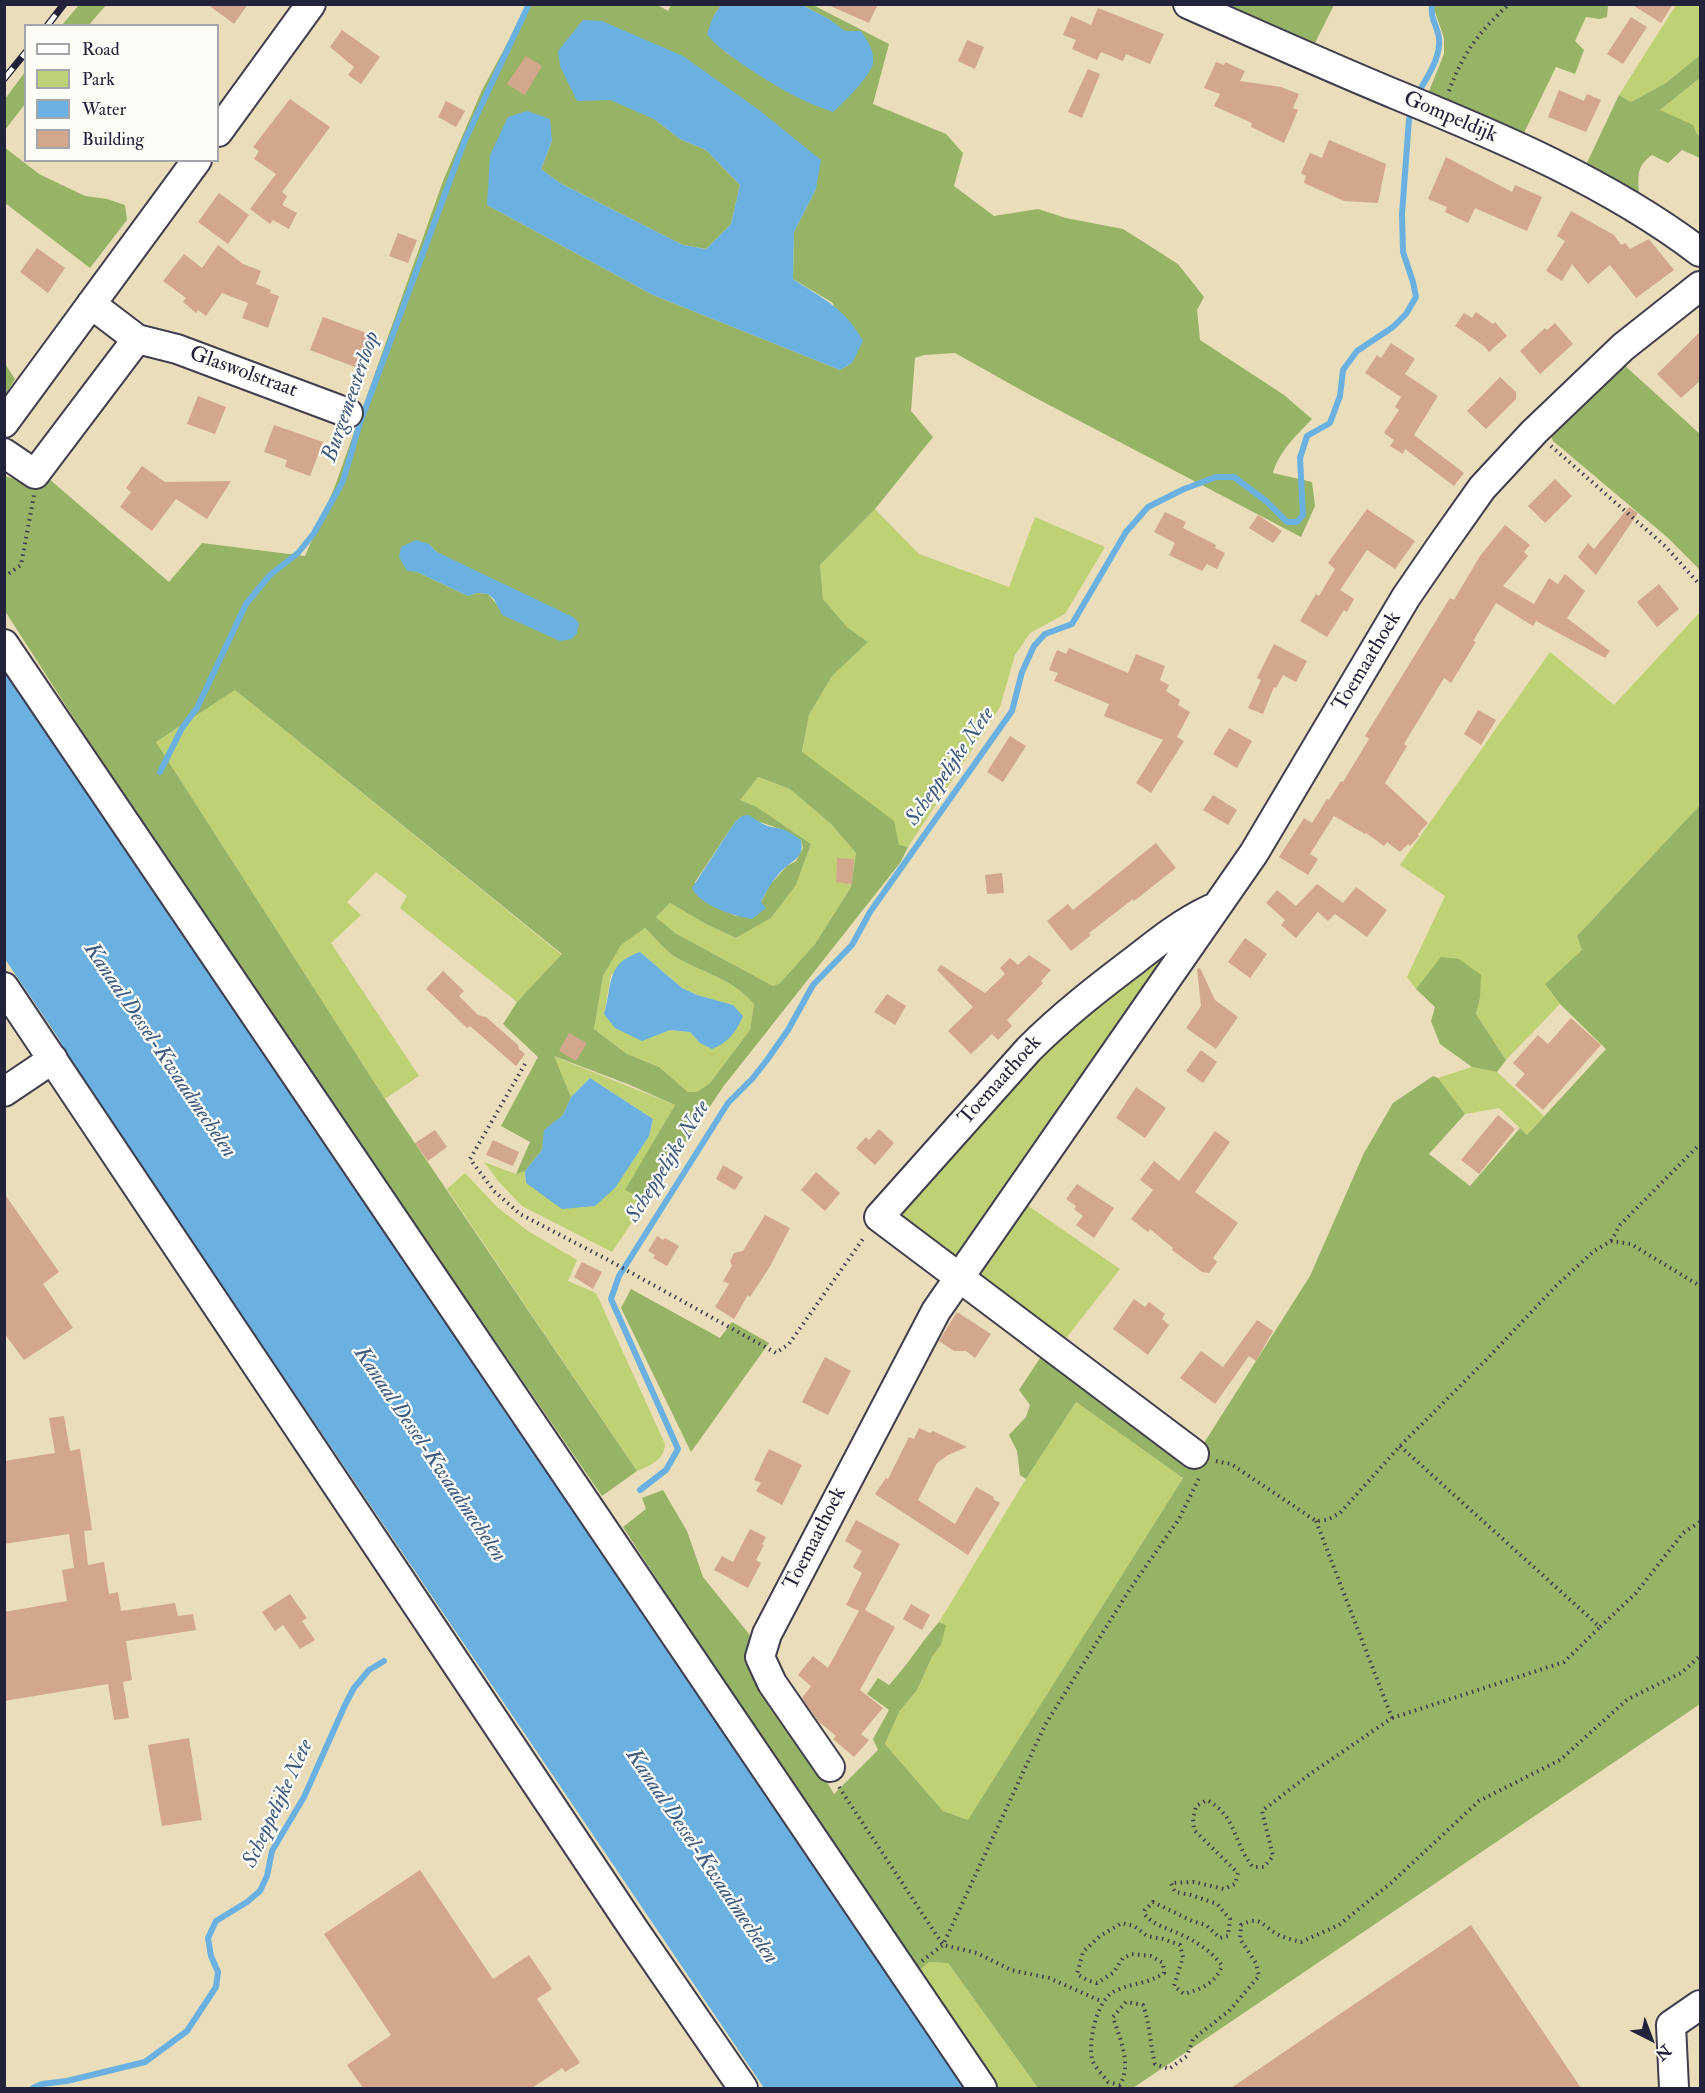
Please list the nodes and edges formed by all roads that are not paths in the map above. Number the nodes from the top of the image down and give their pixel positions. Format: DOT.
graph roads {
  1 [pos="311,4"];
  2 [pos="1188,4"];
  3 [pos="219,131"];
  4 [pos="196,162"];
  5 [pos="1701,252"];
  6 [pos="1701,286"];
  7 [pos="91,304"];
  8 [pos="137,339"];
  9 [pos="348,413"];
  10 [pos="4,423"];
  11 [pos="4,453"];
  12 [pos="4,644"];
  13 [pos="1218,905"];
  14 [pos="4,987"];
  15 [pos="53,1059"];
  16 [pos="4,1092"];
  17 [pos="958,1277"];
  18 [pos="1203,1462"];
  19 [pos="830,1767"];
  20 [pos="1701,2005"];
  21 [pos="743,2088"];
  22 [pos="982,2088"];
  23 [pos="1674,2088"];
  1 -- 3 [label="street"];
  2 -- 5 [label="street, Gompeldijk"];
  4 -- 7 [label="street"];
  6 -- 13 [label="street, Toemaathoek"];
  7 -- 8 [label="street, Glaswolstraat"];
  7 -- 10 [label="street"];
  8 -- 9 [label="street, Glaswolstraat"];
  8 -- 11 [label="street"];
  12 -- 22 [label="street"];
  13 -- 17 [label="street, Toemaathoek"];
  13 -- 17 [label="street, Toemaathoek"];
  14 -- 15 [label="street"];
  15 -- 16 [label="street"];
  15 -- 21 [label="street"];
  17 -- 18 [label="street"];
  17 -- 19 [label="street, Toemaathoek"];
  20 -- 23 [label="street"];
}
